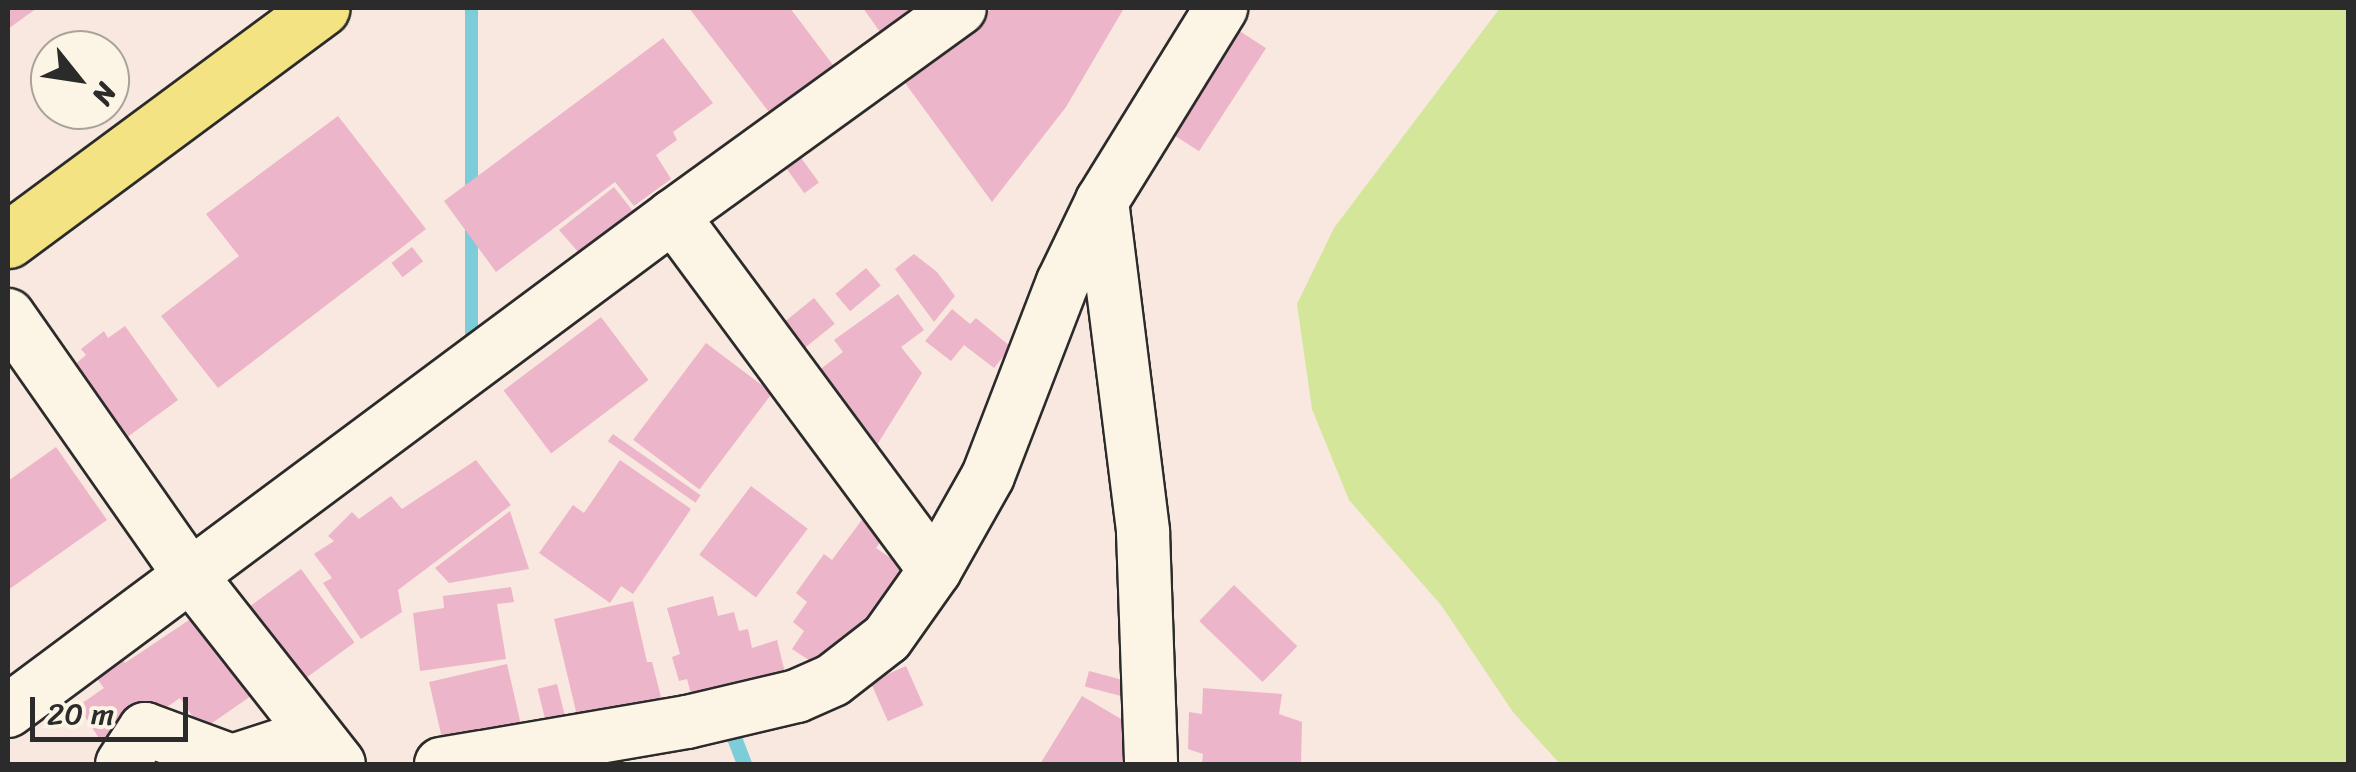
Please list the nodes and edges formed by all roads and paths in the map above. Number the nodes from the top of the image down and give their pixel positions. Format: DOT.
graph roads {
  1 [pos="322,8"];
  2 [pos="960,8"];
  3 [pos="1221,8"];
  4 [pos="1102,201"];
  5 [pos="673,216"];
  6 [pos="8,240"];
  7 [pos="8,315"];
  8 [pos="935,570"];
  9 [pos="191,576"];
  10 [pos="8,710"];
  11 [pos="327,749"];
  12 [pos="122,764"];
  13 [pos="441,764"];
  14 [pos="1151,764"];
  1 -- 6 [label="highway"];
  2 -- 5 [label="street"];
  3 -- 4 [label="street"];
  4 -- 8 [label="street"];
  4 -- 14 [label="street"];
  5 -- 8 [label="street"];
  5 -- 9 [label="street"];
  7 -- 9 [label="street"];
  8 -- 13 [label="street"];
  9 -- 10 [label="street"];
  9 -- 11 [label="street"];
  11 -- 12 [label="street"];
}
